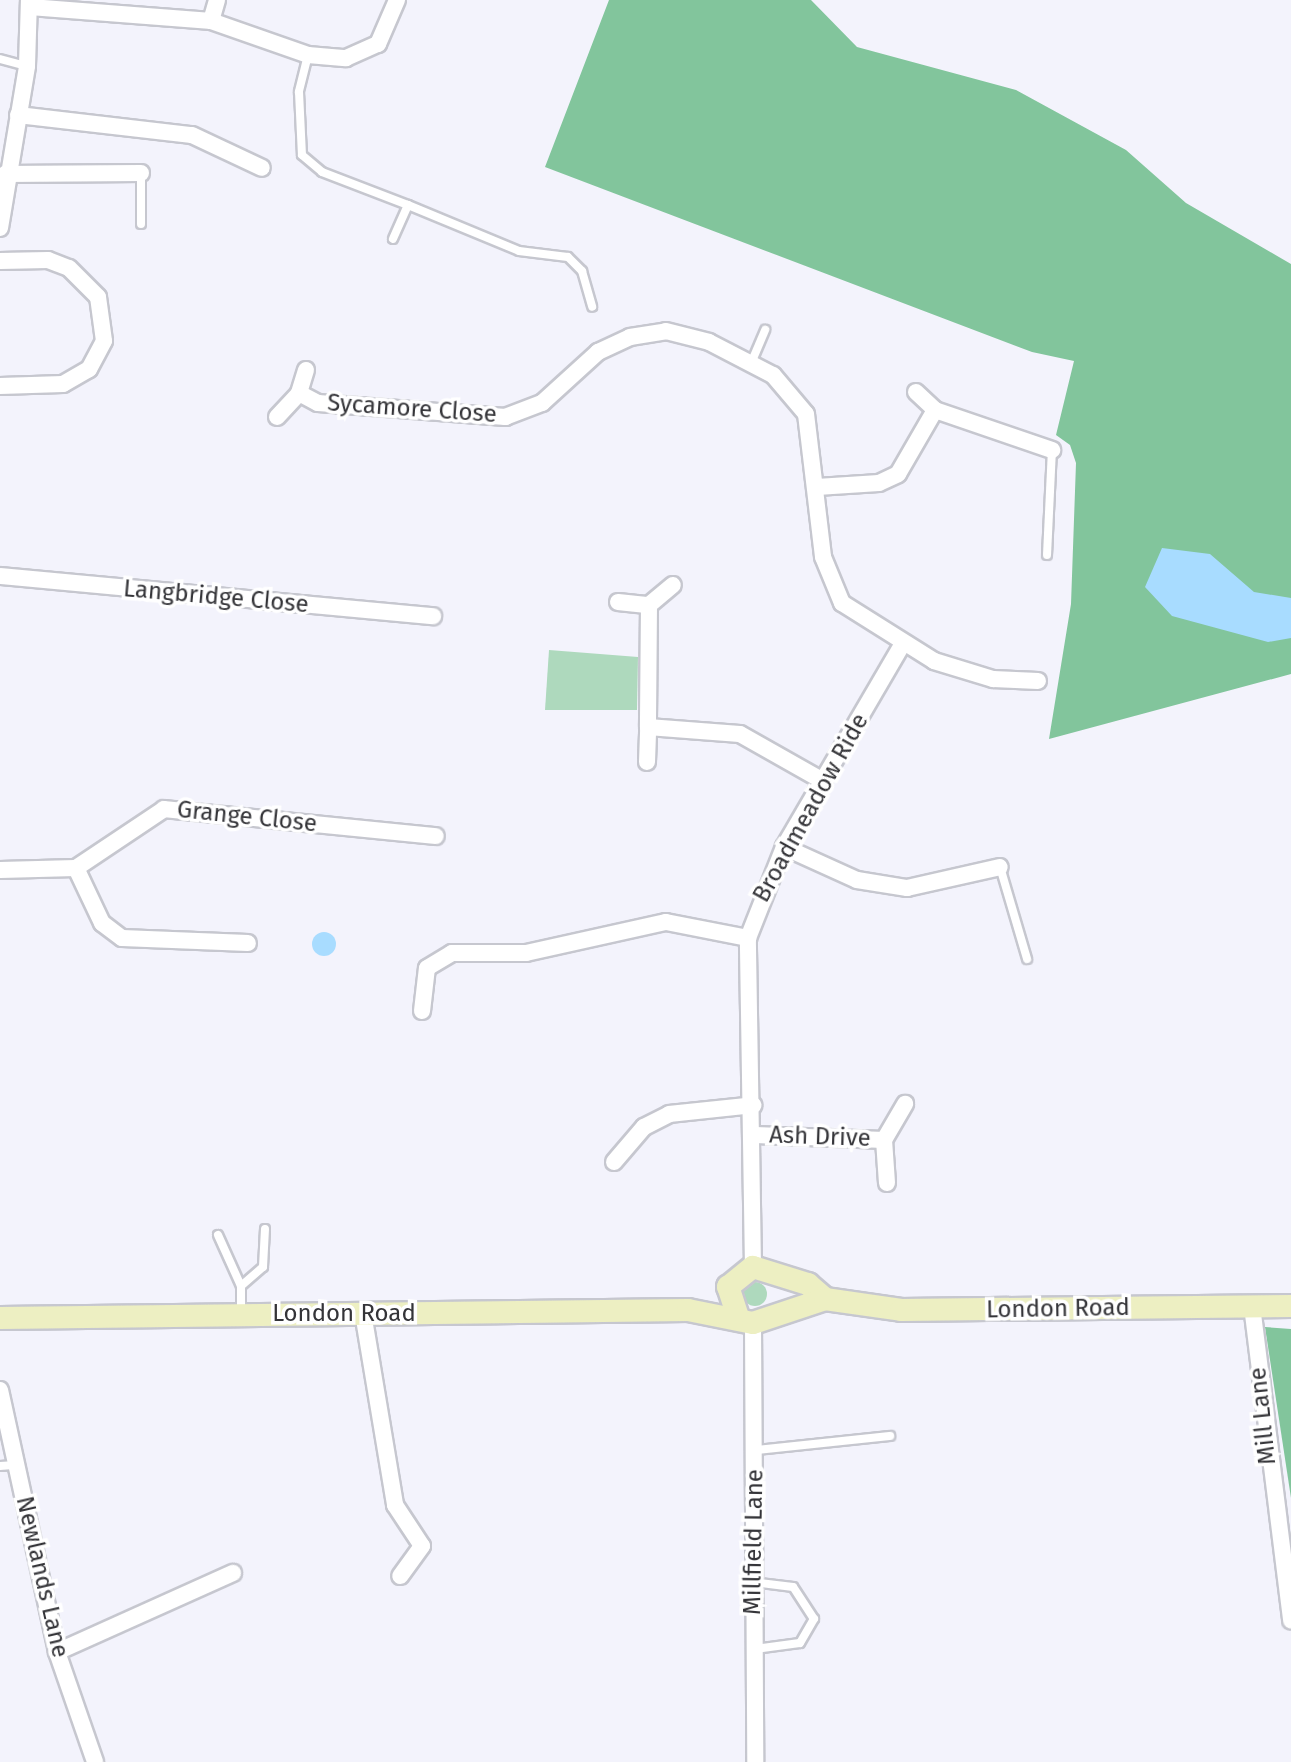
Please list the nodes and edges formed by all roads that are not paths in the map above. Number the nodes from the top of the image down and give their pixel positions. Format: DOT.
graph roads {
  1 [pos="217,0"];
  2 [pos="397,0"];
  3 [pos="30,4"];
  4 [pos="211,21"];
  5 [pos="308,55"];
  6 [pos="0,59"];
  7 [pos="27,66"];
  8 [pos="18,115"];
  9 [pos="262,168"];
  10 [pos="141,173"];
  11 [pos="5,174"];
  12 [pos="408,205"];
  13 [pos="141,224"];
  14 [pos="0,228"];
  15 [pos="393,239"];
  16 [pos="0,261"];
  17 [pos="592,307"];
  18 [pos="765,330"];
  19 [pos="752,361"];
  20 [pos="306,370"];
  21 [pos="0,386"];
  22 [pos="916,392"];
  23 [pos="299,393"];
  24 [pos="935,410"];
  25 [pos="277,417"];
  26 [pos="1052,450"];
  27 [pos="817,487"];
  28 [pos="1047,555"];
  29 [pos="0,576"];
  30 [pos="673,585"];
  31 [pos="618,602"];
  32 [pos="649,605"];
  33 [pos="433,616"];
  34 [pos="902,645"];
  35 [pos="1038,681"];
  36 [pos="648,727"];
  37 [pos="647,762"];
  38 [pos="823,781"];
  39 [pos="436,836"];
  40 [pos="784,847"];
  41 [pos="1000,867"];
  42 [pos="76,868"];
  43 [pos="0,870"];
  44 [pos="748,938"];
  45 [pos="248,943"];
  46 [pos="1027,959"];
  47 [pos="422,1011"];
  48 [pos="905,1104"];
  49 [pos="754,1105"];
  50 [pos="755,1135"];
  51 [pos="884,1140"];
  52 [pos="614,1162"];
  53 [pos="887,1183"];
  54 [pos="265,1229"];
  55 [pos="218,1235"];
  56 [pos="753,1267"];
  57 [pos="775,1275"];
  58 [pos="241,1286"];
  59 [pos="728,1287"];
  60 [pos="825,1299"];
  61 [pos="1252,1306"];
  62 [pos="1291,1306"];
  63 [pos="688,1310"];
  64 [pos="777,1312"];
  65 [pos="363,1313"];
  66 [pos="241,1315"];
  67 [pos="0,1318"];
  68 [pos="746,1320"];
  69 [pos="0,1390"];
  70 [pos="890,1436"];
  71 [pos="756,1450"];
  72 [pos="8,1466"];
  73 [pos="233,1573"];
  74 [pos="400,1576"];
  75 [pos="753,1583"];
  76 [pos="1291,1621"];
  77 [pos="754,1649"];
  78 [pos="57,1652"];
  79 [pos="95,1762"];
  80 [pos="755,1762"];
  1 -- 4 [label="street"];
  2 -- 5 [label="street"];
  3 -- 4 [label="street"];
  3 -- 7 [label="street"];
  4 -- 5 [label="street"];
  5 -- 12 [label="lane"];
  6 -- 7 [label="lane"];
  7 -- 8 [label="street"];
  8 -- 9 [label="street"];
  8 -- 11 [label="street"];
  10 -- 11 [label="street"];
  10 -- 13 [label="lane"];
  11 -- 14 [label="street"];
  12 -- 15 [label="lane"];
  12 -- 17 [label="lane"];
  16 -- 21 [label="street"];
  18 -- 19 [label="lane"];
  19 -- 23 [label="street, Sycamore Close"];
  19 -- 27 [label="street, Sycamore Close"];
  20 -- 23 [label="street, Sycamore Close"];
  22 -- 24 [label="street"];
  23 -- 25 [label="street"];
  24 -- 26 [label="street"];
  24 -- 27 [label="street"];
  26 -- 28 [label="lane"];
  27 -- 34 [label="street, Sycamore Close"];
  29 -- 33 [label="street, Langbridge Close"];
  30 -- 32 [label="street"];
  31 -- 32 [label="street"];
  32 -- 36 [label="street"];
  34 -- 35 [label="street, Sycamore Close"];
  34 -- 38 [label="street, Broadmeadow Ride"];
  36 -- 37 [label="street"];
  36 -- 38 [label="street"];
  38 -- 40 [label="street, Broadmeadow Ride"];
  39 -- 42 [label="street, Grange Close"];
  40 -- 41 [label="street"];
  40 -- 44 [label="street, Broadmeadow Ride"];
  41 -- 46 [label="lane"];
  42 -- 43 [label="street"];
  42 -- 45 [label="street"];
  44 -- 47 [label="street"];
  44 -- 49 [label="street, Broadmeadow Ride"];
  48 -- 51 [label="street, Ash Drive"];
  49 -- 50 [label="street, Broadmeadow Ride"];
  49 -- 52 [label="street"];
  50 -- 51 [label="street, Ash Drive"];
  50 -- 56 [label="street, Broadmeadow Ride"];
  51 -- 53 [label="street, Ash Drive"];
  54 -- 58 [label="lane"];
  55 -- 58 [label="lane"];
  56 -- 57 [label="main road, London Road"];
  56 -- 59 [label="main road, London Road"];
  57 -- 60 [label="main road, London Road"];
  57 -- 64 [label="main road"];
  58 -- 66 [label="lane"];
  59 -- 63 [label="main road, London Road"];
  59 -- 68 [label="main road"];
  60 -- 61 [label="main road, London Road"];
  60 -- 64 [label="main road, London Road"];
  61 -- 62 [label="main road, London Road"];
  61 -- 76 [label="street, Mill Lane"];
  63 -- 65 [label="main road, London Road"];
  63 -- 68 [label="main road, London Road"];
  64 -- 68 [label="main road, London Road"];
  65 -- 66 [label="main road, London Road"];
  65 -- 74 [label="street"];
  66 -- 67 [label="main road, London Road"];
  68 -- 71 [label="street, Millfield Lane"];
  69 -- 72 [label="street, Newlands Lane"];
  70 -- 71 [label="lane"];
  71 -- 75 [label="street, Millfield Lane"];
  72 -- 78 [label="street, Newlands Lane"];
  73 -- 78 [label="street"];
  75 -- 77 [label="street, Millfield Lane"];
  75 -- 77 [label="lane"];
  77 -- 80 [label="street, Millfield Lane"];
  78 -- 79 [label="street, Newlands Lane"];
}
